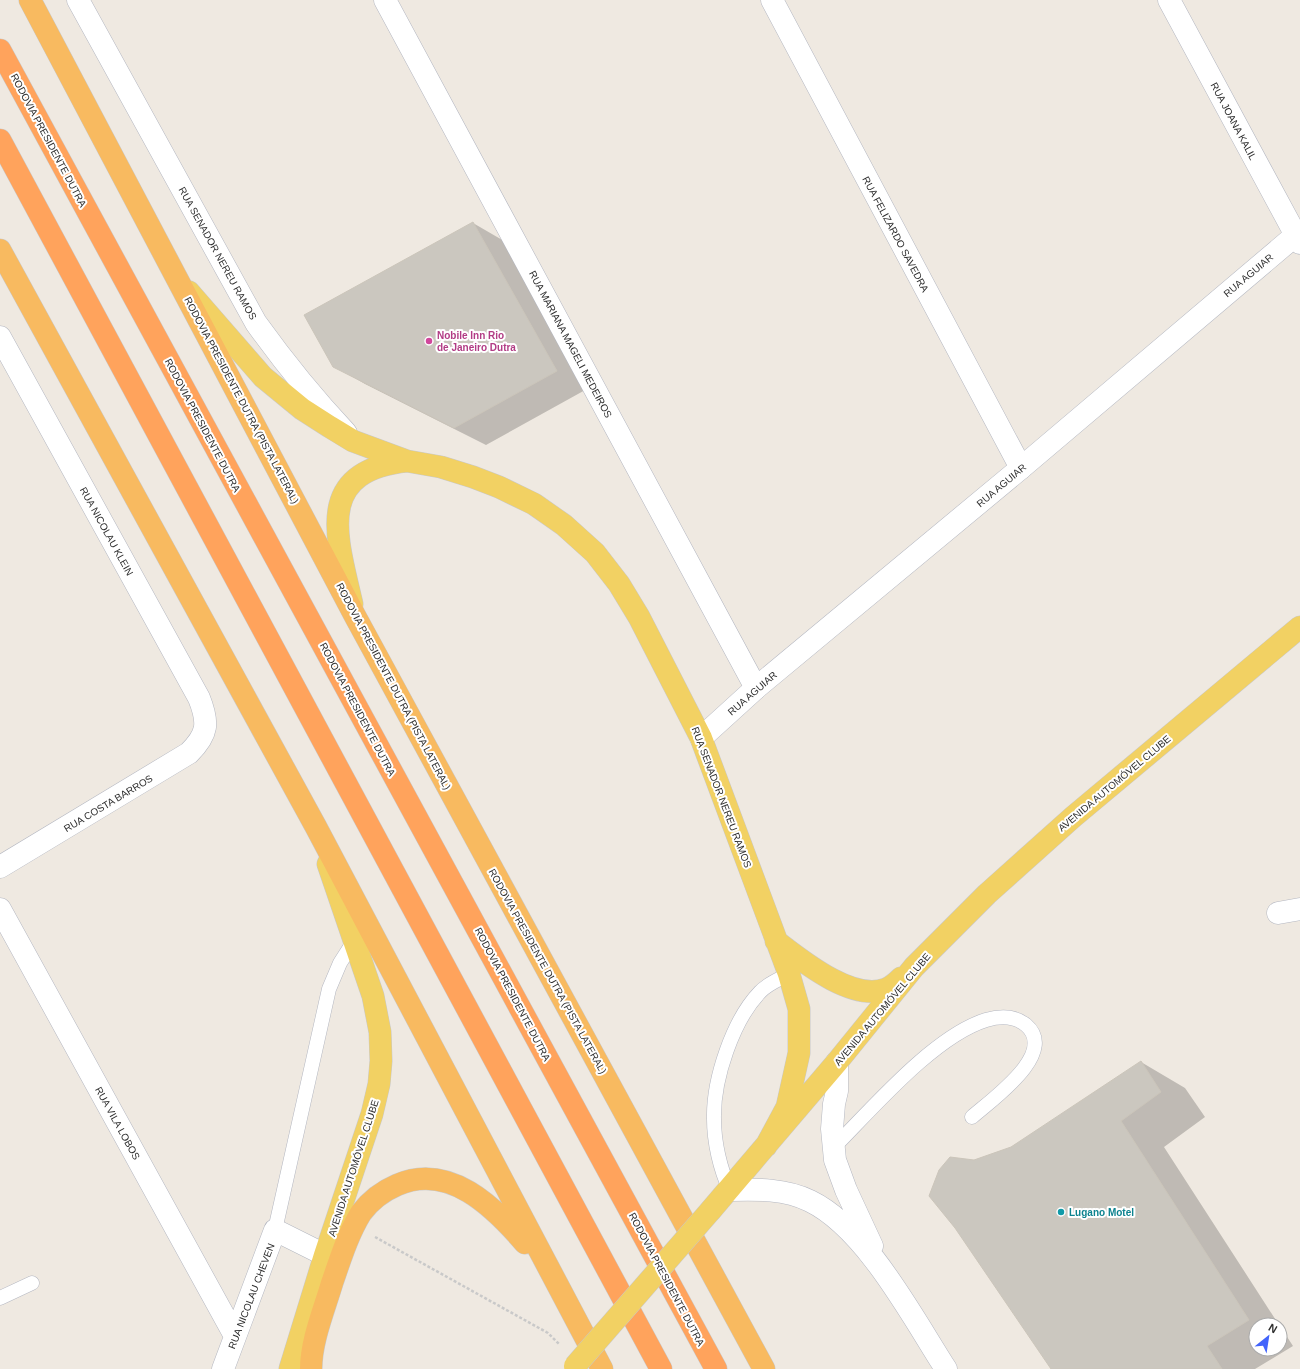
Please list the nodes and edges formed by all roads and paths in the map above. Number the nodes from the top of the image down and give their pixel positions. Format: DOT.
graph roads {
  1 [pos="30,0"];
  2 [pos="78,0"];
  3 [pos="384,0"];
  4 [pos="772,0"];
  5 [pos="1169,0"];
  6 [pos="0,50"];
  7 [pos="0,140"];
  8 [pos="1299,236"];
  9 [pos="0,250"];
  10 [pos="180,282"];
  11 [pos="0,337"];
  12 [pos="354,440"];
  13 [pos="407,461"];
  14 [pos="1021,468"];
  15 [pos="355,616"];
  16 [pos="1300,627"];
  17 [pos="756,688"];
  18 [pos="206,728"];
  19 [pos="701,738"];
  20 [pos="316,827"];
  21 [pos="0,867"];
  22 [pos="1300,909"];
  23 [pos="0,910"];
  24 [pos="1278,913"];
  25 [pos="354,941"];
  26 [pos="776,941"];
  27 [pos="914,968"];
  28 [pos="789,974"];
  29 [pos="837,1062"];
  30 [pos="972,1117"];
  31 [pos="766,1146"];
  32 [pos="834,1147"];
  33 [pos="730,1190"];
  34 [pos="355,1226"];
  35 [pos="275,1230"];
  36 [pos="325,1255"];
  37 [pos="550,1271"];
  38 [pos="883,1271"];
  39 [pos="32,1283"];
  40 [pos="0,1298"];
  41 [pos="235,1336"];
  42 [pos="570,1361"];
  43 [pos="223,1369"];
  44 [pos="290,1369"];
  45 [pos="311,1369"];
  46 [pos="602,1369"];
  47 [pos="661,1369"];
  48 [pos="716,1369"];
  49 [pos="764,1369"];
  50 [pos="946,1369"];
  1 -- 10 [label="highway, RODOVIA PRESIDENTE DUTRA (PISTA LATERAL)"];
  2 -- 12 [label="street, RUA SENADOR NEREU RAMOS"];
  3 -- 17 [label="street, RUA MARIANA MAGELI MEDEIROS"];
  4 -- 14 [label="street, RUA FELIZARDO SAVEDRA"];
  5 -- 8 [label="street, RUA JOANA KALIL"];
  6 -- 48 [label="highway, RODOVIA PRESIDENTE DUTRA"];
  7 -- 47 [label="highway"];
  8 -- 14 [label="street, RUA AGUIAR"];
  9 -- 20 [label="highway"];
  10 -- 12 [label="main road"];
  10 -- 15 [label="highway, RODOVIA PRESIDENTE DUTRA (PISTA LATERAL)"];
  11 -- 18 [label="street, RUA NICOLAU KLEIN"];
  12 -- 13 [label="main road, RUA SENADOR NEREU RAMOS"];
  13 -- 15 [label="main road, RUA SENADOR NEREU RAMOS"];
  13 -- 19 [label="main road, RUA SENADOR NEREU RAMOS"];
  14 -- 17 [label="street, RUA AGUIAR"];
  15 -- 49 [label="highway, RODOVIA PRESIDENTE DUTRA (PISTA LATERAL)"];
  16 -- 27 [label="main road, AVENIDA AUTOMÓVEL CLUBE"];
  17 -- 19 [label="street, RUA AGUIAR"];
  18 -- 21 [label="street, RUA COSTA BARROS"];
  19 -- 26 [label="main road, RUA SENADOR NEREU RAMOS"];
  20 -- 25 [label="main road, AVENIDA AUTOMÓVEL CLUBE"];
  20 -- 37 [label="highway"];
  22 -- 24 [label="street"];
  23 -- 41 [label="street, RUA VILA LOBOS"];
  25 -- 35 [label="lane"];
  25 -- 36 [label="main road, AVENIDA AUTOMÓVEL CLUBE"];
  26 -- 27 [label="main road"];
  26 -- 28 [label="main road, RUA SENADOR NEREU RAMOS"];
  27 -- 29 [label="main road, AVENIDA AUTOMÓVEL CLUBE"];
  28 -- 31 [label="main road, RUA SENADOR NEREU RAMOS"];
  28 -- 33 [label="lane"];
  29 -- 31 [label="main road, AVENIDA AUTOMÓVEL CLUBE"];
  29 -- 32 [label="street"];
  30 -- 32 [label="lane"];
  31 -- 33 [label="main road, AVENIDA AUTOMÓVEL CLUBE"];
  32 -- 38 [label="street"];
  33 -- 38 [label="street"];
  33 -- 42 [label="main road, AVENIDA AUTOMÓVEL CLUBE, bridge"];
  34 -- 37 [label="highway"];
  34 -- 42 [label="path"];
  34 -- 45 [label="highway"];
  35 -- 36 [label="street, RUA NICOLAU CHEVEN"];
  35 -- 41 [label="street, RUA NICOLAU CHEVEN"];
  36 -- 44 [label="main road, AVENIDA AUTOMÓVEL CLUBE"];
  37 -- 46 [label="highway"];
  38 -- 50 [label="street"];
  39 -- 40 [label="lane"];
  41 -- 43 [label="street, RUA NICOLAU CHEVEN"];
}
